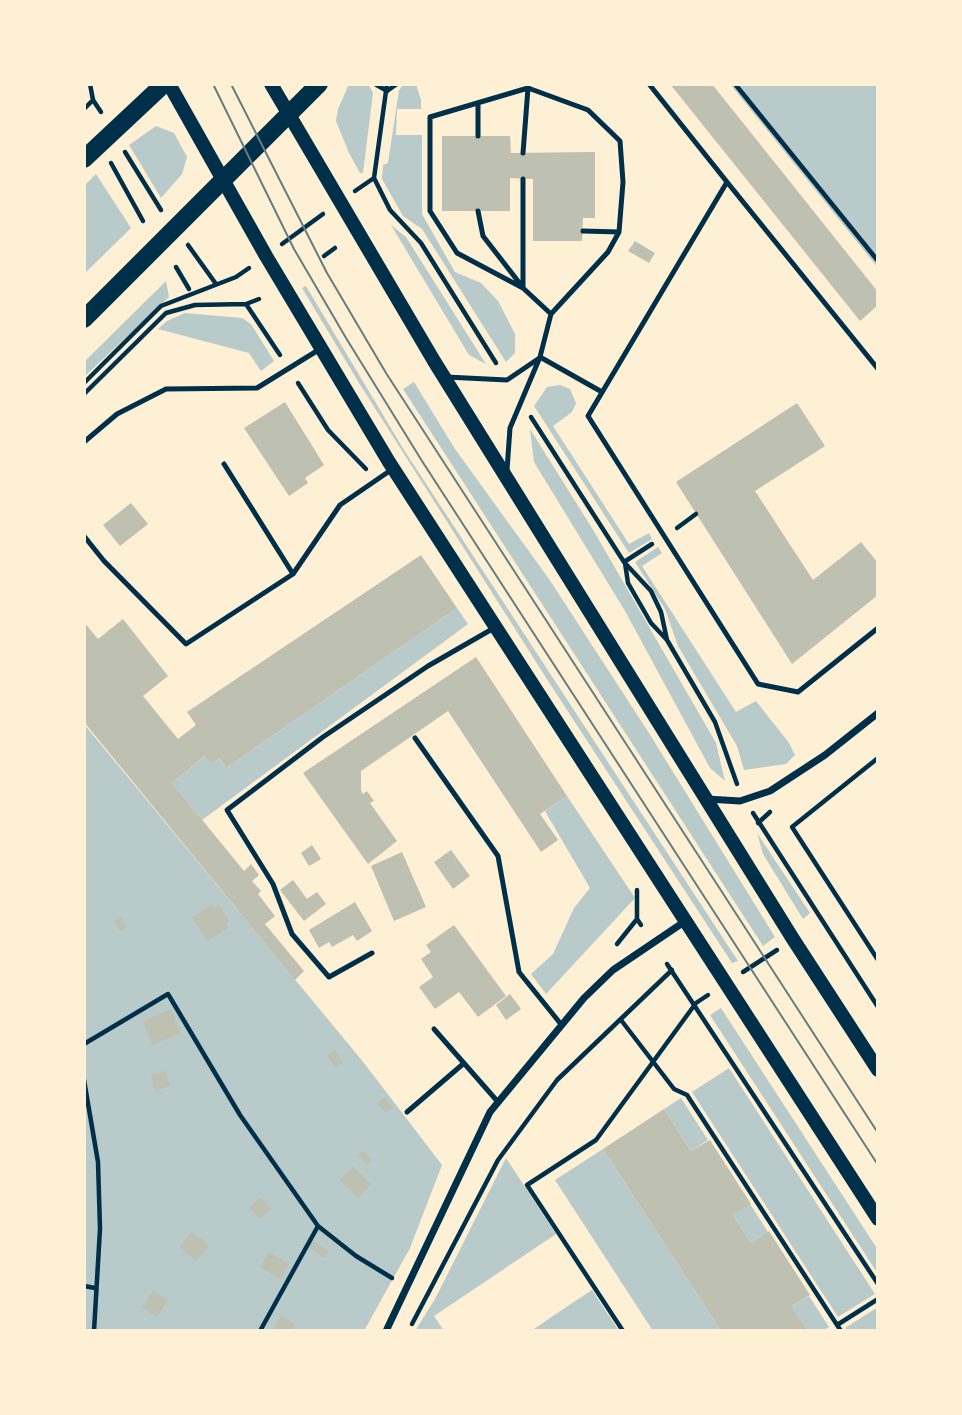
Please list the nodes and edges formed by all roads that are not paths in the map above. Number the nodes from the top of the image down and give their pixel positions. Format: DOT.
graph roads {
  1 [pos="167,84"];
  2 [pos="271,84"];
  3 [pos="319,84"];
  4 [pos="649,84"];
  5 [pos="528,86"];
  6 [pos="478,103"];
  7 [pos="288,114"];
  8 [pos="478,136"];
  9 [pos="523,153"];
  10 [pos="84,159"];
  11 [pos="223,179"];
  12 [pos="523,179"];
  13 [pos="727,182"];
  14 [pos="478,211"];
  15 [pos="523,229"];
  16 [pos="533,229"];
  17 [pos="583,231"];
  18 [pos="619,232"];
  19 [pos="523,288"];
  20 [pos="551,314"];
  21 [pos="84,318"];
  22 [pos="320,349"];
  23 [pos="540,357"];
  24 [pos="878,369"];
  25 [pos="444,376"];
  26 [pos="602,392"];
  27 [pos="84,442"];
  28 [pos="224,464"];
  29 [pos="394,468"];
  30 [pos="506,476"];
  31 [pos="84,536"];
  32 [pos="293,574"];
  33 [pos="497,627"];
  34 [pos="878,628"];
  35 [pos="878,713"];
  36 [pos="415,738"];
  37 [pos="706,799"];
  38 [pos="684,922"];
  39 [pos="372,953"];
  40 [pos="560,1023"];
  41 [pos="434,1029"];
  42 [pos="463,1064"];
  43 [pos="878,1070"];
  44 [pos="498,1102"];
  45 [pos="407,1112"];
  46 [pos="878,1219"];
  47 [pos="386,1331"];
  1 -- 10 [label="main road"];
  1 -- 11 [label="main road"];
  2 -- 7 [label="main road"];
  3 -- 7 [label="main road"];
  4 -- 13 [label="lane"];
  5 -- 6 [label="lane"];
  5 -- 9 [label="lane"];
  5 -- 18 [label="lane"];
  6 -- 8 [label="lane"];
  6 -- 19 [label="lane"];
  7 -- 11 [label="main road"];
  7 -- 25 [label="main road"];
  11 -- 21 [label="main road"];
  11 -- 22 [label="main road"];
  12 -- 15 [label="lane"];
  13 -- 24 [label="lane"];
  13 -- 26 [label="lane"];
  14 -- 19 [label="lane"];
  15 -- 16 [label="lane"];
  15 -- 19 [label="lane"];
  17 -- 18 [label="lane"];
  18 -- 20 [label="lane"];
  19 -- 20 [label="lane"];
  20 -- 23 [label="lane"];
  22 -- 27 [label="lane"];
  22 -- 29 [label="main road"];
  23 -- 25 [label="lane"];
  23 -- 26 [label="lane"];
  23 -- 30 [label="lane"];
  25 -- 30 [label="main road"];
  26 -- 34 [label="lane"];
  28 -- 32 [label="lane"];
  29 -- 32 [label="lane"];
  29 -- 33 [label="main road"];
  30 -- 37 [label="main road"];
  31 -- 32 [label="lane"];
  33 -- 38 [label="main road"];
  33 -- 39 [label="lane"];
  35 -- 37 [label="street"];
  36 -- 40 [label="lane"];
  37 -- 43 [label="main road"];
  38 -- 40 [label="street"];
  38 -- 46 [label="main road"];
  40 -- 44 [label="street"];
  41 -- 42 [label="lane"];
  42 -- 44 [label="lane"];
  42 -- 45 [label="lane"];
  44 -- 47 [label="street"];
}
